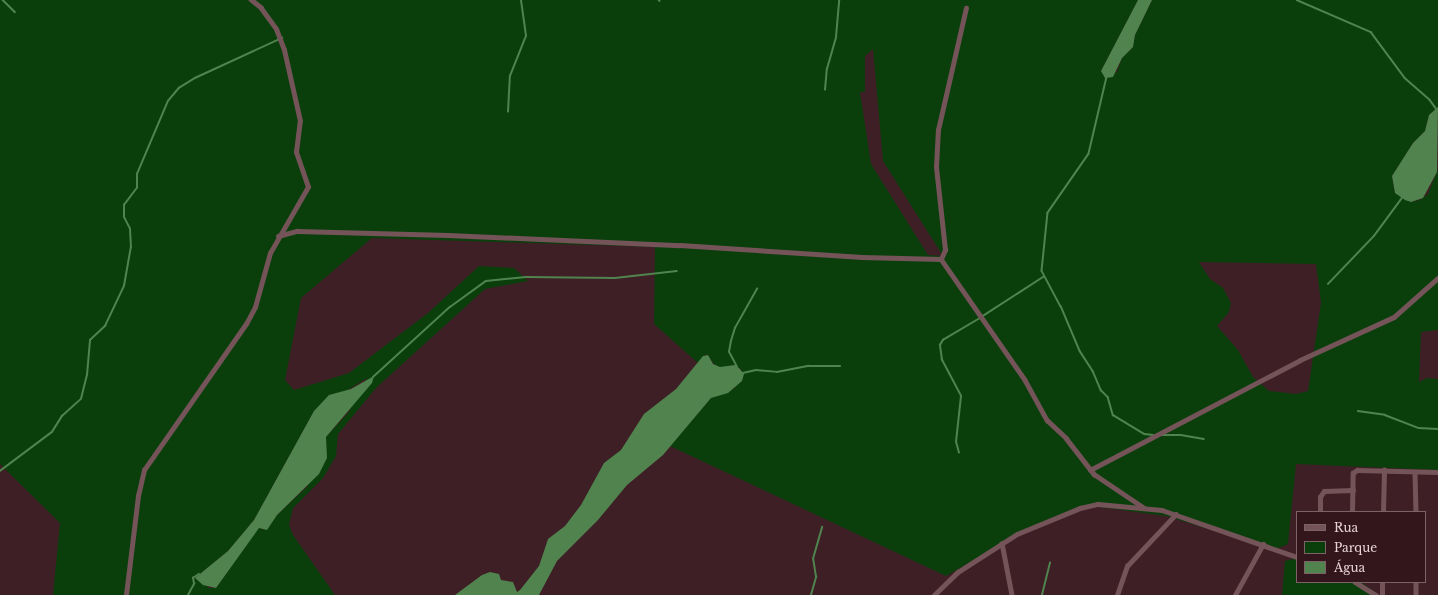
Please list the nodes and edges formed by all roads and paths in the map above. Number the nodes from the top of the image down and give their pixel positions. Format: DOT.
graph roads {
  1 [pos="251,0"];
  2 [pos="966,8"];
  3 [pos="278,236"];
  4 [pos="941,259"];
  5 [pos="1438,278"];
  6 [pos="1090,470"];
  7 [pos="1384,470"];
  8 [pos="1415,472"];
  9 [pos="1438,472"];
  10 [pos="1353,490"];
  11 [pos="1142,507"];
  12 [pos="1320,511"];
  13 [pos="1352,511"];
  14 [pos="1383,511"];
  15 [pos="1416,511"];
  16 [pos="1176,514"];
  17 [pos="1002,543"];
  18 [pos="1263,544"];
  19 [pos="1296,557"];
  20 [pos="1357,583"];
  21 [pos="1382,583"];
  22 [pos="1416,583"];
  23 [pos="126,595"];
  24 [pos="934,595"];
  25 [pos="1012,595"];
  26 [pos="1117,595"];
  27 [pos="1235,595"];
  28 [pos="1376,595"];
  29 [pos="1382,595"];
  30 [pos="1416,595"];
  1 -- 3 [label="street"];
  2 -- 4 [label="street"];
  3 -- 4 [label="street"];
  3 -- 23 [label="street"];
  4 -- 6 [label="street"];
  5 -- 6 [label="street"];
  6 -- 11 [label="street"];
  7 -- 8 [label="street"];
  7 -- 10 [label="street"];
  7 -- 14 [label="street"];
  8 -- 9 [label="street"];
  8 -- 15 [label="street"];
  10 -- 12 [label="street"];
  10 -- 13 [label="street"];
  11 -- 16 [label="street"];
  11 -- 17 [label="street"];
  16 -- 18 [label="street"];
  16 -- 26 [label="street"];
  17 -- 24 [label="street"];
  17 -- 25 [label="street"];
  18 -- 19 [label="street"];
  18 -- 27 [label="street"];
  20 -- 28 [label="street"];
  21 -- 29 [label="street"];
  22 -- 30 [label="street"];
}
